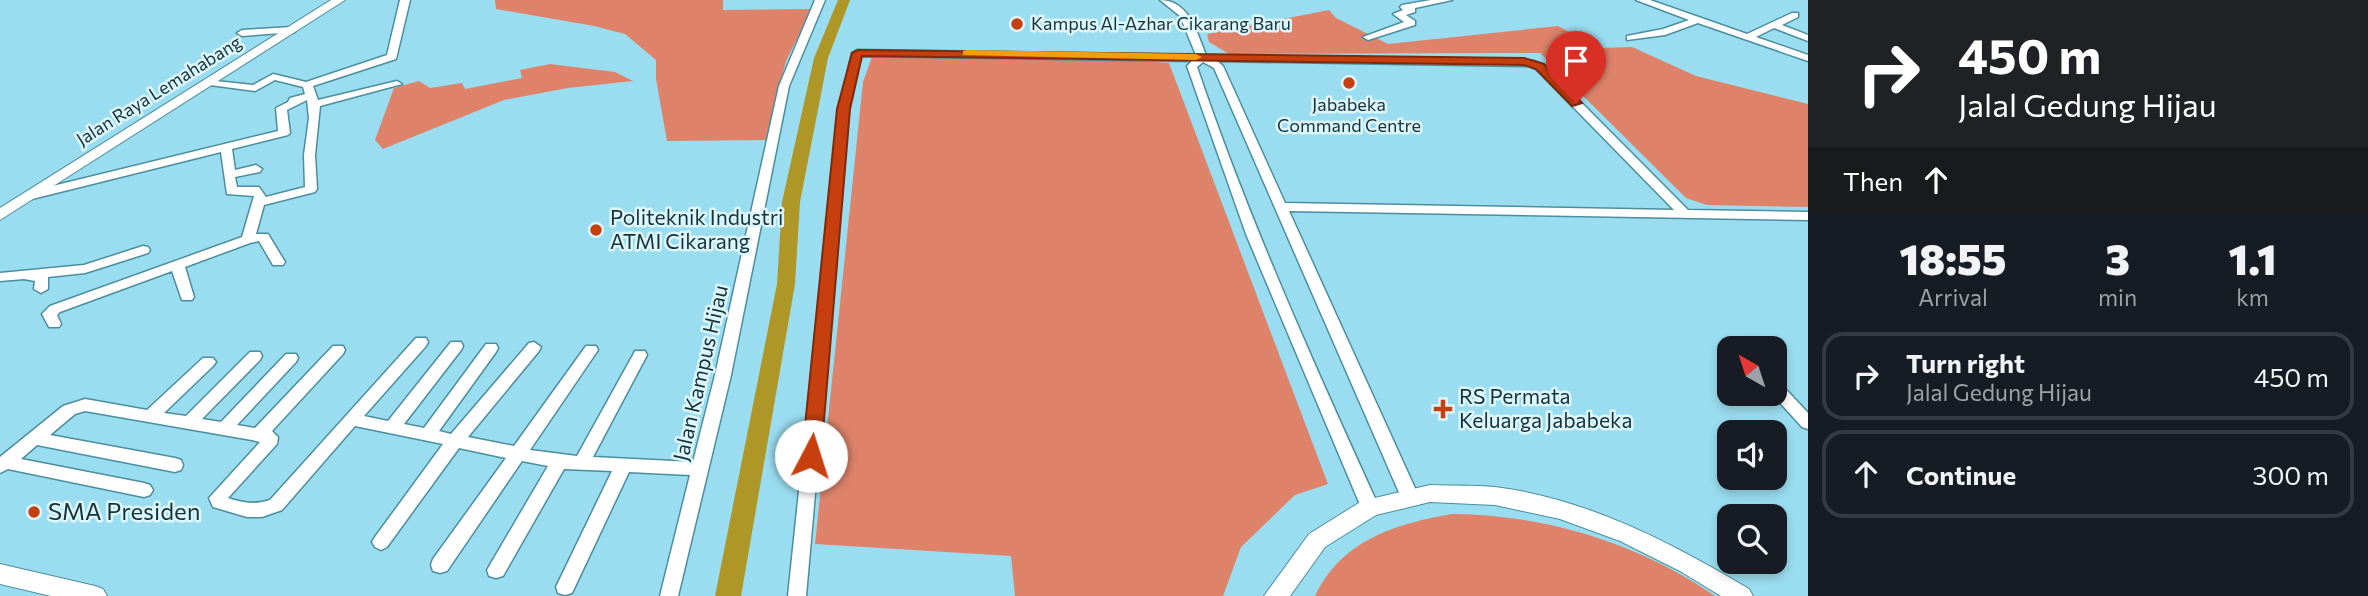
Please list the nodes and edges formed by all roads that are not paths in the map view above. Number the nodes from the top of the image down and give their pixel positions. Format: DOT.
graph roads {
  1 [pos="339,0"];
  2 [pos="405,0"];
  3 [pos="821,0"];
  4 [pos="1165,0"];
  5 [pos="1447,0"];
  6 [pos="1641,0"];
  7 [pos="1795,15"];
  8 [pos="1698,20"];
  9 [pos="1774,26"];
  10 [pos="292,30"];
  11 [pos="242,33"];
  12 [pos="1368,37"];
  13 [pos="1748,37"];
  14 [pos="1630,38"];
  15 [pos="1808,38"];
  16 [pos="1202,57"];
  17 [pos="1808,58"];
  18 [pos="210,82"];
  19 [pos="397,84"];
  20 [pos="311,95"];
  21 [pos="226,146"];
  22 [pos="257,169"];
  23 [pos="231,174"];
  24 [pos="32,195"];
  25 [pos="259,202"];
  26 [pos="1280,207"];
  27 [pos="1684,213"];
  28 [pos="0,215"];
  29 [pos="1808,216"];
  30 [pos="248,239"];
  31 [pos="142,250"];
  32 [pos="114,259"];
  33 [pos="278,262"];
  34 [pos="177,264"];
  35 [pos="0,277"];
  36 [pos="120,285"];
  37 [pos="41,289"];
  38 [pos="187,297"];
  39 [pos="54,324"];
  40 [pos="421,342"];
  41 [pos="456,346"];
  42 [pos="534,347"];
  43 [pos="491,348"];
  44 [pos="338,350"];
  45 [pos="591,350"];
  46 [pos="640,355"];
  47 [pos="255,356"];
  48 [pos="290,358"];
  49 [pos="208,362"];
  50 [pos="1787,400"];
  51 [pos="150,416"];
  52 [pos="354,420"];
  53 [pos="189,423"];
  54 [pos="1808,423"];
  55 [pos="392,428"];
  56 [pos="224,429"];
  57 [pos="258,436"];
  58 [pos="427,436"];
  59 [pos="35,438"];
  60 [pos="454,442"];
  61 [pos="519,453"];
  62 [pos="559,462"];
  63 [pos="582,463"];
  64 [pos="2,464"];
  65 [pos="174,465"];
  66 [pos="623,466"];
  67 [pos="699,469"];
  68 [pos="144,490"];
  69 [pos="1410,497"];
  70 [pos="1370,507"];
  71 [pos="381,542"];
  72 [pos="440,565"];
  73 [pos="496,570"];
  74 [pos="0,574"];
  75 [pos="565,587"];
  76 [pos="95,596"];
  77 [pos="669,596"];
  78 [pos="797,596"];
  79 [pos="1276,596"];
  80 [pos="1741,596"];
  1 -- 10 [label="main road, Jalan Raya Lemahabang"];
  2 -- 20 [label="street"];
  3 -- 67 [label="street, Jalan Kampus Hijau"];
  4 -- 16 [label="street"];
  5 -- 12 [label="street"];
  6 -- 8 [label="street"];
  7 -- 9 [label="street"];
  8 -- 13 [label="street"];
  8 -- 14 [label="street"];
  9 -- 13 [label="street"];
  9 -- 15 [label="street"];
  10 -- 11 [label="street"];
  10 -- 18 [label="main road, Jalan Raya Lemahabang"];
  13 -- 17 [label="street"];
  16 -- 26 [label="street"];
  16 -- 27 [label="street"];
  16 -- 70 [label="street"];
  16 -- 78 [label="street"];
  18 -- 20 [label="street"];
  18 -- 24 [label="main road, Jalan Raya Lemahabang"];
  19 -- 20 [label="street"];
  20 -- 21 [label="street"];
  20 -- 25 [label="street"];
  21 -- 23 [label="street"];
  21 -- 24 [label="street"];
  22 -- 23 [label="street"];
  23 -- 25 [label="street"];
  24 -- 28 [label="main road, Jalan Raya Lemahabang"];
  25 -- 30 [label="street"];
  26 -- 27 [label="street"];
  26 -- 69 [label="street"];
  27 -- 29 [label="street"];
  30 -- 33 [label="street"];
  30 -- 34 [label="street"];
  31 -- 32 [label="street"];
  32 -- 35 [label="street"];
  32 -- 36 [label="street"];
  34 -- 36 [label="street"];
  34 -- 38 [label="street"];
  35 -- 37 [label="street"];
  36 -- 39 [label="street"];
  40 -- 52 [label="street"];
  41 -- 55 [label="street"];
  42 -- 60 [label="street"];
  43 -- 58 [label="street"];
  44 -- 57 [label="street"];
  45 -- 61 [label="street"];
  46 -- 63 [label="street"];
  47 -- 53 [label="street"];
  48 -- 56 [label="street"];
  49 -- 51 [label="street"];
  50 -- 54 [label="street"];
  51 -- 53 [label="street"];
  51 -- 59 [label="street"];
  52 -- 55 [label="street"];
  52 -- 57 [label="street"];
  53 -- 56 [label="street"];
  55 -- 58 [label="street"];
  56 -- 57 [label="street"];
  58 -- 60 [label="street"];
  59 -- 64 [label="street"];
  59 -- 65 [label="street"];
  60 -- 61 [label="street"];
  60 -- 71 [label="street"];
  61 -- 62 [label="street"];
  61 -- 72 [label="street"];
  62 -- 63 [label="street"];
  62 -- 73 [label="street"];
  63 -- 66 [label="street"];
  64 -- 68 [label="street"];
  66 -- 67 [label="street"];
  66 -- 75 [label="street"];
  67 -- 77 [label="street, Jalan Kampus Hijau"];
  69 -- 70 [label="main road"];
  69 -- 80 [label="main road"];
  70 -- 79 [label="main road"];
  74 -- 76 [label="main road"];
}
